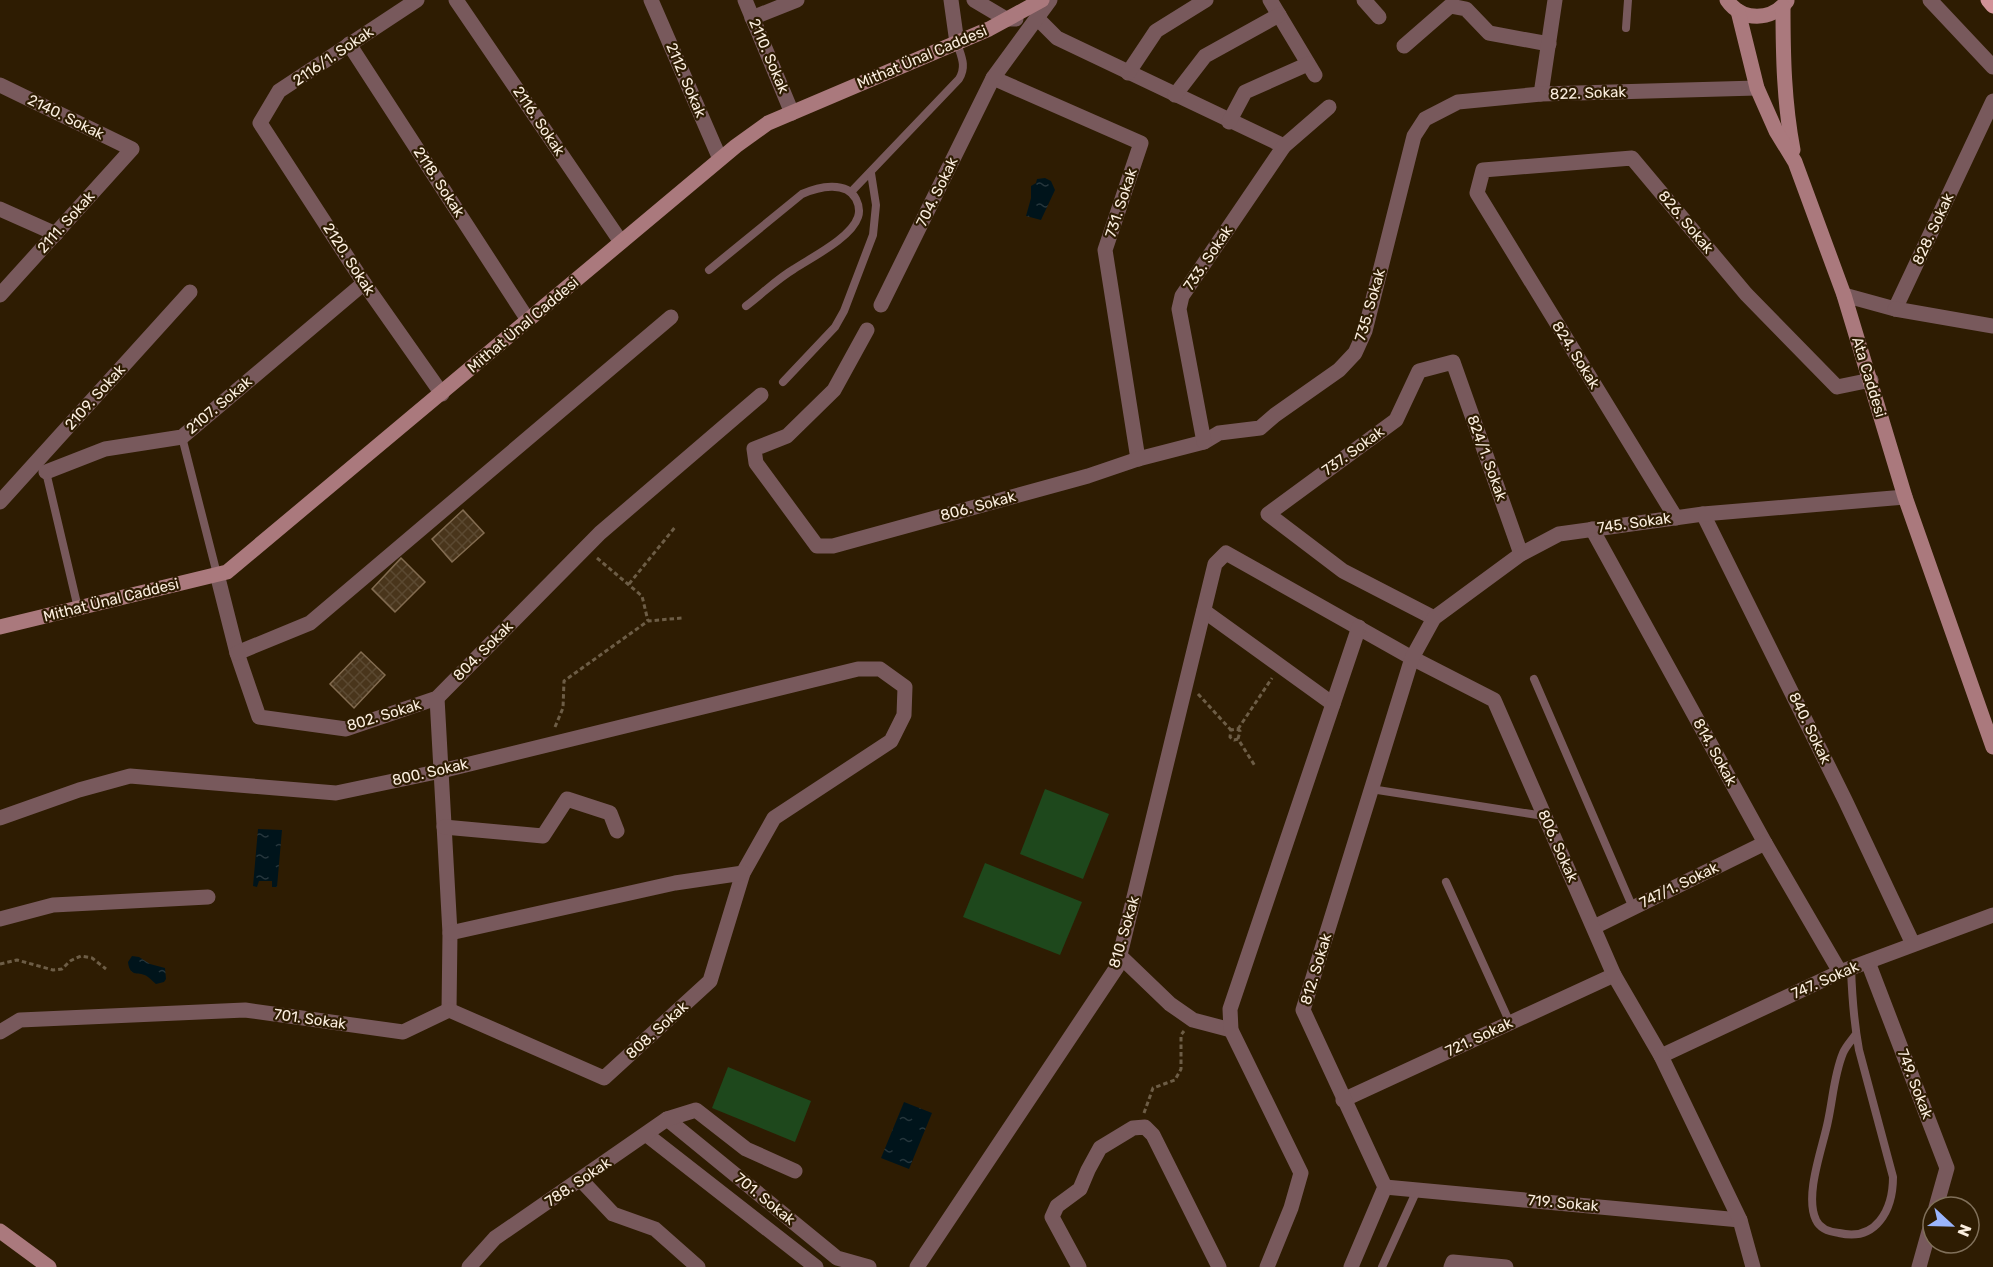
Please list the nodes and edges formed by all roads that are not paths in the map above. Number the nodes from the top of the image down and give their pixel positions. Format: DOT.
graph roads {
  1 [pos="417,0"];
  2 [pos="456,0"];
  3 [pos="651,0"];
  4 [pos="745,0"];
  5 [pos="797,0"];
  6 [pos="951,0"];
  7 [pos="974,0"];
  8 [pos="1042,0"];
  9 [pos="1050,0"];
  10 [pos="1206,0"];
  11 [pos="1270,0"];
  12 [pos="1364,0"];
  13 [pos="1555,0"];
  14 [pos="1628,0"];
  15 [pos="1930,0"];
  16 [pos="1988,0"];
  17 [pos="1786,4"];
  18 [pos="1732,6"];
  19 [pos="1993,6"];
  20 [pos="1279,15"];
  21 [pos="1379,17"];
  22 [pos="752,18"];
  23 [pos="1037,18"];
  24 [pos="1006,19"];
  25 [pos="1626,27"];
  26 [pos="957,43"];
  27 [pos="350,44"];
  28 [pos="1549,44"];
  29 [pos="1404,46"];
  30 [pos="1993,67"];
  31 [pos="1128,73"];
  32 [pos="993,78"];
  33 [pos="0,85"];
  34 [pos="1757,88"];
  35 [pos="1541,94"];
  36 [pos="1175,95"];
  37 [pos="1993,101"];
  38 [pos="1329,108"];
  39 [pos="792,113"];
  40 [pos="1425,119"];
  41 [pos="1229,122"];
  42 [pos="260,123"];
  43 [pos="1284,146"];
  44 [pos="132,149"];
  45 [pos="720,159"];
  46 [pos="1795,162"];
  47 [pos="871,173"];
  48 [pos="850,192"];
  49 [pos="1477,193"];
  50 [pos="0,209"];
  51 [pos="56,234"];
  52 [pos="621,242"];
  53 [pos="709,270"];
  54 [pos="364,283"];
  55 [pos="190,292"];
  56 [pos="0,295"];
  57 [pos="1844,295"];
  58 [pos="881,305"];
  59 [pos="746,306"];
  60 [pos="1895,309"];
  61 [pos="671,317"];
  62 [pos="528,320"];
  63 [pos="1993,326"];
  64 [pos="867,330"];
  65 [pos="1453,362"];
  66 [pos="1871,380"];
  67 [pos="783,382"];
  68 [pos="442,394"];
  69 [pos="761,394"];
  70 [pos="182,437"];
  71 [pos="1204,442"];
  72 [pos="1138,459"];
  73 [pos="46,472"];
  74 [pos="1905,497"];
  75 [pos="0,502"];
  76 [pos="1703,514"];
  77 [pos="1676,518"];
  78 [pos="1592,529"];
  79 [pos="1226,553"];
  80 [pos="1521,554"];
  81 [pos="217,574"];
  82 [pos="78,608"];
  83 [pos="1204,611"];
  84 [pos="1434,618"];
  85 [pos="0,627"];
  86 [pos="1359,627"];
  87 [pos="237,653"];
  88 [pos="1412,658"];
  89 [pos="1534,679"];
  90 [pos="437,698"];
  91 [pos="1333,704"];
  92 [pos="1992,738"];
  93 [pos="441,771"];
  94 [pos="1371,789"];
  95 [pos="1545,816"];
  96 [pos="0,818"];
  97 [pos="444,827"];
  98 [pos="617,831"];
  99 [pos="1765,843"];
  100 [pos="743,873"];
  101 [pos="1446,882"];
  102 [pos="208,897"];
  103 [pos="1633,908"];
  104 [pos="1993,915"];
  105 [pos="0,919"];
  106 [pos="1594,927"];
  107 [pos="450,933"];
  108 [pos="1913,944"];
  109 [pos="1120,956"];
  110 [pos="1868,962"];
  111 [pos="1846,970"];
  112 [pos="1614,975"];
  113 [pos="449,1010"];
  114 [pos="1510,1023"];
  115 [pos="1232,1030"];
  116 [pos="0,1032"];
  117 [pos="1856,1034"];
  118 [pos="1661,1056"];
  119 [pos="1344,1100"];
  120 [pos="667,1119"];
  121 [pos="647,1135"];
  122 [pos="795,1171"];
  123 [pos="581,1180"];
  124 [pos="1385,1187"];
  125 [pos="1417,1190"];
  126 [pos="1939,1195"];
  127 [pos="1740,1220"];
  128 [pos="0,1231"];
  129 [pos="50,1267"];
  130 [pos="469,1267"];
  131 [pos="698,1267"];
  132 [pos="816,1267"];
  133 [pos="870,1267"];
  134 [pos="917,1267"];
  135 [pos="1078,1267"];
  136 [pos="1219,1267"];
  137 [pos="1267,1267"];
  138 [pos="1351,1267"];
  139 [pos="1382,1267"];
  140 [pos="1451,1267"];
  141 [pos="1506,1267"];
  142 [pos="1753,1267"];
  1 -- 27 [label="street, 2116/1. Sokak"];
  2 -- 52 [label="street, 2116. Sokak"];
  3 -- 45 [label="street, 2112. Sokak"];
  4 -- 22 [label="street, 2110. Sokak"];
  5 -- 22 [label="street"];
  6 -- 26 [label="street"];
  7 -- 24 [label="street"];
  8 -- 24 [label="main road, Mithat Ünal Caddesi"];
  9 -- 23 [label="street, 704. Sokak"];
  10 -- 31 [label="street"];
  11 -- 20 [label="street"];
  12 -- 21 [label="street"];
  13 -- 28 [label="street"];
  14 -- 25 [label="lane"];
  15 -- 30 [label="street"];
  16 -- 19 [label="main road"];
  17 -- 18 [label="main road"];
  17 -- 46 [label="main road"];
  18 -- 34 [label="main road, Ata Caddesi"];
  20 -- 36 [label="street"];
  20 -- 41 [label="street"];
  22 -- 39 [label="street, 2110. Sokak"];
  23 -- 24 [label="street"];
  23 -- 31 [label="street"];
  23 -- 32 [label="street, 704. Sokak"];
  24 -- 26 [label="main road, Mithat Ünal Caddesi"];
  26 -- 39 [label="main road, Mithat Ünal Caddesi"];
  26 -- 47 [label="lane"];
  27 -- 42 [label="street, 2116/1. Sokak"];
  27 -- 62 [label="street, 2118. Sokak"];
  28 -- 29 [label="street"];
  28 -- 35 [label="street"];
  31 -- 36 [label="street"];
  32 -- 58 [label="street, 704. Sokak"];
  32 -- 72 [label="street, 731. Sokak"];
  33 -- 44 [label="street, 2140. Sokak"];
  34 -- 35 [label="street, 822. Sokak"];
  34 -- 46 [label="main road, Ata Caddesi"];
  35 -- 40 [label="street, 822. Sokak"];
  36 -- 41 [label="street"];
  37 -- 60 [label="street, 828. Sokak"];
  38 -- 43 [label="street, 733. Sokak"];
  39 -- 45 [label="main road, Mithat Ünal Caddesi"];
  40 -- 71 [label="street, 735. Sokak"];
  41 -- 43 [label="street"];
  42 -- 54 [label="street, 2120. Sokak"];
  43 -- 71 [label="street, 733. Sokak"];
  44 -- 51 [label="street, 2111. Sokak"];
  45 -- 52 [label="main road, Mithat Ünal Caddesi"];
  46 -- 57 [label="main road, Ata Caddesi"];
  47 -- 48 [label="lane"];
  47 -- 67 [label="lane"];
  48 -- 53 [label="lane"];
  48 -- 59 [label="lane"];
  49 -- 66 [label="street, 826. Sokak"];
  49 -- 77 [label="street, 824. Sokak"];
  50 -- 51 [label="street"];
  51 -- 56 [label="street, 2111. Sokak"];
  52 -- 62 [label="main road, Mithat Ünal Caddesi"];
  54 -- 68 [label="street, 2120. Sokak"];
  54 -- 70 [label="street, 2107. Sokak"];
  55 -- 75 [label="street, 2109. Sokak"];
  57 -- 60 [label="street"];
  57 -- 66 [label="main road, Ata Caddesi"];
  60 -- 63 [label="street"];
  61 -- 87 [label="street"];
  62 -- 68 [label="main road, Mithat Ünal Caddesi"];
  64 -- 72 [label="street, 806. Sokak"];
  65 -- 80 [label="street, 824/1. Sokak"];
  65 -- 84 [label="street, 737. Sokak"];
  66 -- 74 [label="main road, Ata Caddesi"];
  68 -- 81 [label="main road, Mithat Ünal Caddesi"];
  69 -- 90 [label="street, 804. Sokak"];
  70 -- 73 [label="street, 2107. Sokak"];
  70 -- 81 [label="lane"];
  71 -- 72 [label="street, 735. Sokak"];
  73 -- 82 [label="lane"];
  74 -- 76 [label="street, 745. Sokak"];
  74 -- 92 [label="main road, Ata Caddesi"];
  76 -- 77 [label="street, 745. Sokak"];
  76 -- 108 [label="street, 840. Sokak"];
  77 -- 78 [label="street, 745. Sokak"];
  78 -- 80 [label="street, 745. Sokak"];
  78 -- 99 [label="street, 814. Sokak"];
  79 -- 83 [label="street, 810. Sokak"];
  79 -- 86 [label="street, 806. Sokak"];
  80 -- 84 [label="street, 745. Sokak"];
  81 -- 82 [label="main road, Mithat Ünal Caddesi"];
  81 -- 87 [label="street"];
  82 -- 85 [label="main road, Mithat Ünal Caddesi"];
  83 -- 91 [label="street"];
  83 -- 109 [label="street, 810. Sokak"];
  84 -- 88 [label="street, 745. Sokak"];
  86 -- 88 [label="street, 806. Sokak"];
  86 -- 91 [label="street"];
  87 -- 90 [label="street, 802. Sokak"];
  88 -- 94 [label="street, 812. Sokak"];
  88 -- 95 [label="street, 806. Sokak"];
  89 -- 103 [label="lane"];
  90 -- 93 [label="street"];
  91 -- 115 [label="street"];
  93 -- 96 [label="street, 800. Sokak"];
  93 -- 97 [label="street"];
  93 -- 100 [label="street, 800. Sokak"];
  94 -- 95 [label="lane"];
  94 -- 119 [label="street, 812. Sokak"];
  95 -- 106 [label="street, 806. Sokak"];
  97 -- 98 [label="street"];
  97 -- 107 [label="street"];
  99 -- 103 [label="street, 747/1. Sokak"];
  99 -- 111 [label="street, 814. Sokak"];
  100 -- 107 [label="street"];
  100 -- 113 [label="street, 808. Sokak"];
  101 -- 114 [label="lane"];
  102 -- 105 [label="street"];
  103 -- 106 [label="street, 747/1. Sokak"];
  104 -- 108 [label="street, 747. Sokak"];
  106 -- 112 [label="street, 806. Sokak"];
  107 -- 113 [label="street"];
  108 -- 110 [label="street, 747. Sokak"];
  109 -- 115 [label="street"];
  109 -- 134 [label="street, 810. Sokak"];
  110 -- 111 [label="street, 747. Sokak"];
  110 -- 126 [label="street, 749. Sokak"];
  111 -- 117 [label="lane"];
  111 -- 118 [label="street, 747. Sokak"];
  112 -- 114 [label="street, 721. Sokak"];
  112 -- 118 [label="street, 806. Sokak"];
  113 -- 116 [label="street, 701. Sokak"];
  114 -- 119 [label="street, 721. Sokak"];
  115 -- 137 [label="street"];
  117 -- 117 [label="lane"];
  118 -- 127 [label="street, 806. Sokak"];
  119 -- 124 [label="street, 812. Sokak"];
  120 -- 121 [label="street, 788. Sokak"];
  120 -- 122 [label="street, 788. Sokak"];
  120 -- 133 [label="street, 701. Sokak"];
  121 -- 123 [label="street, 788. Sokak"];
  121 -- 132 [label="street, 701. Sokak"];
  123 -- 130 [label="street, 788. Sokak"];
  123 -- 131 [label="street"];
  124 -- 125 [label="street, 719. Sokak"];
  124 -- 138 [label="street"];
  125 -- 127 [label="street, 719. Sokak"];
  125 -- 139 [label="lane"];
  127 -- 142 [label="street, 806. Sokak"];
  128 -- 129 [label="main road"];
  135 -- 136 [label="street"];
  140 -- 141 [label="street"];
}
